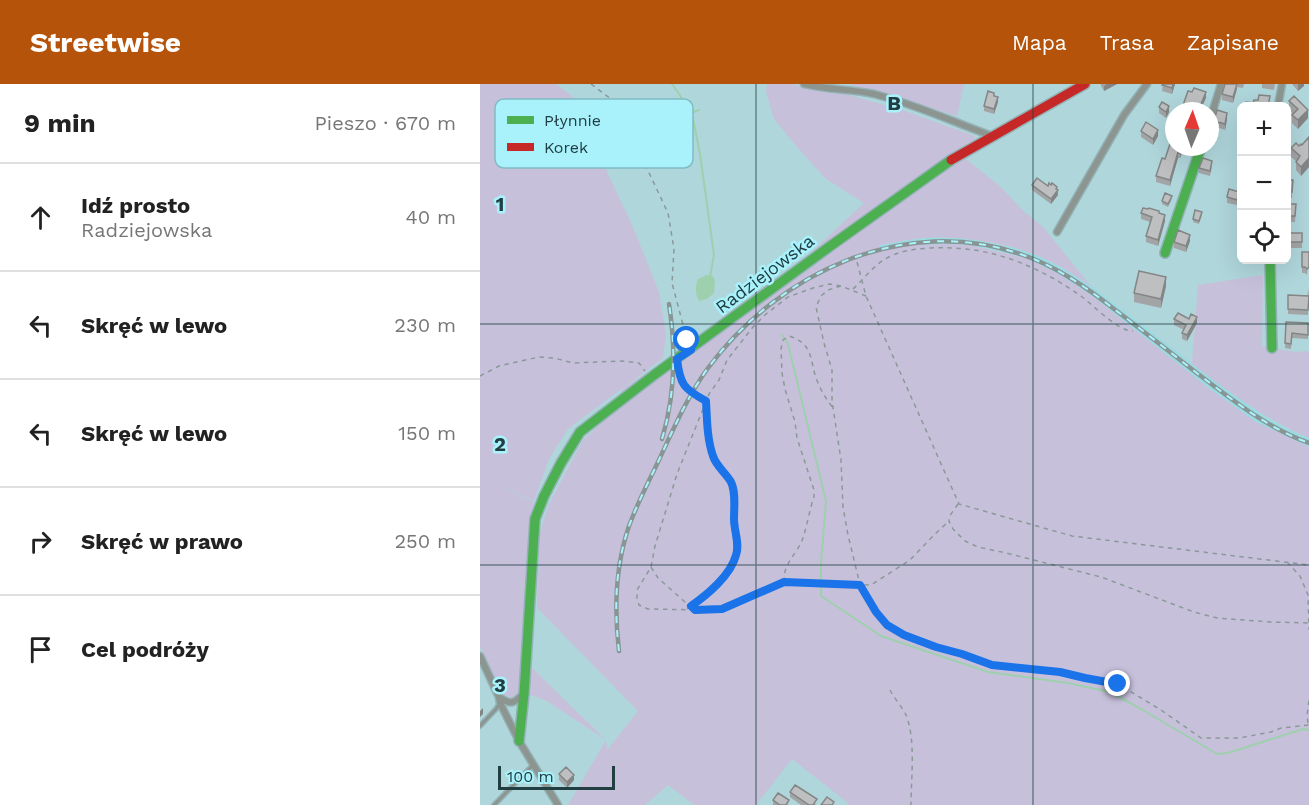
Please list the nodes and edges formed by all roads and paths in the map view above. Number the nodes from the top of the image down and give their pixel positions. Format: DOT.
graph roads {
  1 [pos="591,84"];
  2 [pos="804,84"];
  3 [pos="1085,84"];
  4 [pos="1147,84"];
  5 [pos="1221,84"];
  6 [pos="1282,84"];
  7 [pos="611,99"];
  8 [pos="1216,102"];
  9 [pos="1279,102"];
  10 [pos="993,137"];
  11 [pos="1198,156"];
  12 [pos="647,168"];
  13 [pos="1057,232"];
  14 [pos="1165,253"];
  15 [pos="857,262"];
  16 [pos="1270,264"];
  17 [pos="862,281"];
  18 [pos="841,286"];
  19 [pos="852,290"];
  20 [pos="866,296"];
  21 [pos="1133,331"];
  22 [pos="1272,348"];
  23 [pos="691,350"];
  24 [pos="677,359"];
  25 [pos="480,376"];
  26 [pos="650,378"];
  27 [pos="706,401"];
  28 [pos="834,409"];
  29 [pos="959,504"];
  30 [pos="949,521"];
  31 [pos="1287,562"];
  32 [pos="1309,565"];
  33 [pos="651,567"];
  34 [pos="784,582"];
  35 [pos="860,585"];
  36 [pos="1309,595"];
  37 [pos="691,606"];
  38 [pos="685,610"];
  39 [pos="695,610"];
  40 [pos="1308,623"];
  41 [pos="1309,630"];
  42 [pos="480,656"];
  43 [pos="890,690"];
  44 [pos="524,694"];
  45 [pos="499,700"];
  46 [pos="1309,700"];
  47 [pos="1309,725"];
  48 [pos="480,726"];
  49 [pos="519,741"];
  50 [pos="533,764"];
  51 [pos="494,805"];
  52 [pos="558,805"];
  53 [pos="910,805"];
  1 -- 7 [label="path"];
  2 -- 10 [label="street"];
  3 -- 10 [label="street, Radziejowska"];
  4 -- 13 [label="street"];
  5 -- 8 [label="street"];
  6 -- 9 [label="street"];
  10 -- 23 [label="street, Radziejowska"];
  11 -- 14 [label="street"];
  12 -- 23 [label="path"];
  15 -- 17 [label="path"];
  16 -- 22 [label="street"];
  17 -- 19 [label="path"];
  17 -- 20 [label="path"];
  17 -- 21 [label="path"];
  18 -- 19 [label="path"];
  18 -- 27 [label="path"];
  18 -- 28 [label="path"];
  19 -- 20 [label="path"];
  20 -- 29 [label="path"];
  23 -- 24 [label="street, Radziejowska"];
  24 -- 26 [label="street, Radziejowska"];
  24 -- 27 [label="path"];
  25 -- 26 [label="path"];
  26 -- 44 [label="street, Radziejowska"];
  27 -- 33 [label="path"];
  27 -- 37 [label="path"];
  28 -- 34 [label="path"];
  28 -- 35 [label="path"];
  29 -- 30 [label="path"];
  29 -- 31 [label="path"];
  30 -- 35 [label="path"];
  30 -- 40 [label="path"];
  31 -- 32 [label="path"];
  31 -- 36 [label="path"];
  33 -- 37 [label="path"];
  33 -- 38 [label="path"];
  34 -- 35 [label="path"];
  34 -- 39 [label="path"];
  35 -- 47 [label="path"];
  36 -- 40 [label="path"];
  37 -- 38 [label="path"];
  37 -- 39 [label="path"];
  38 -- 39 [label="path"];
  40 -- 41 [label="path"];
  42 -- 45 [label="street"];
  43 -- 53 [label="path"];
  44 -- 45 [label="street"];
  44 -- 49 [label="street, Radziejowska"];
  45 -- 48 [label="lane"];
  45 -- 49 [label="street"];
  46 -- 47 [label="path"];
  49 -- 50 [label="street"];
  50 -- 51 [label="lane"];
  50 -- 52 [label="street"];
}
